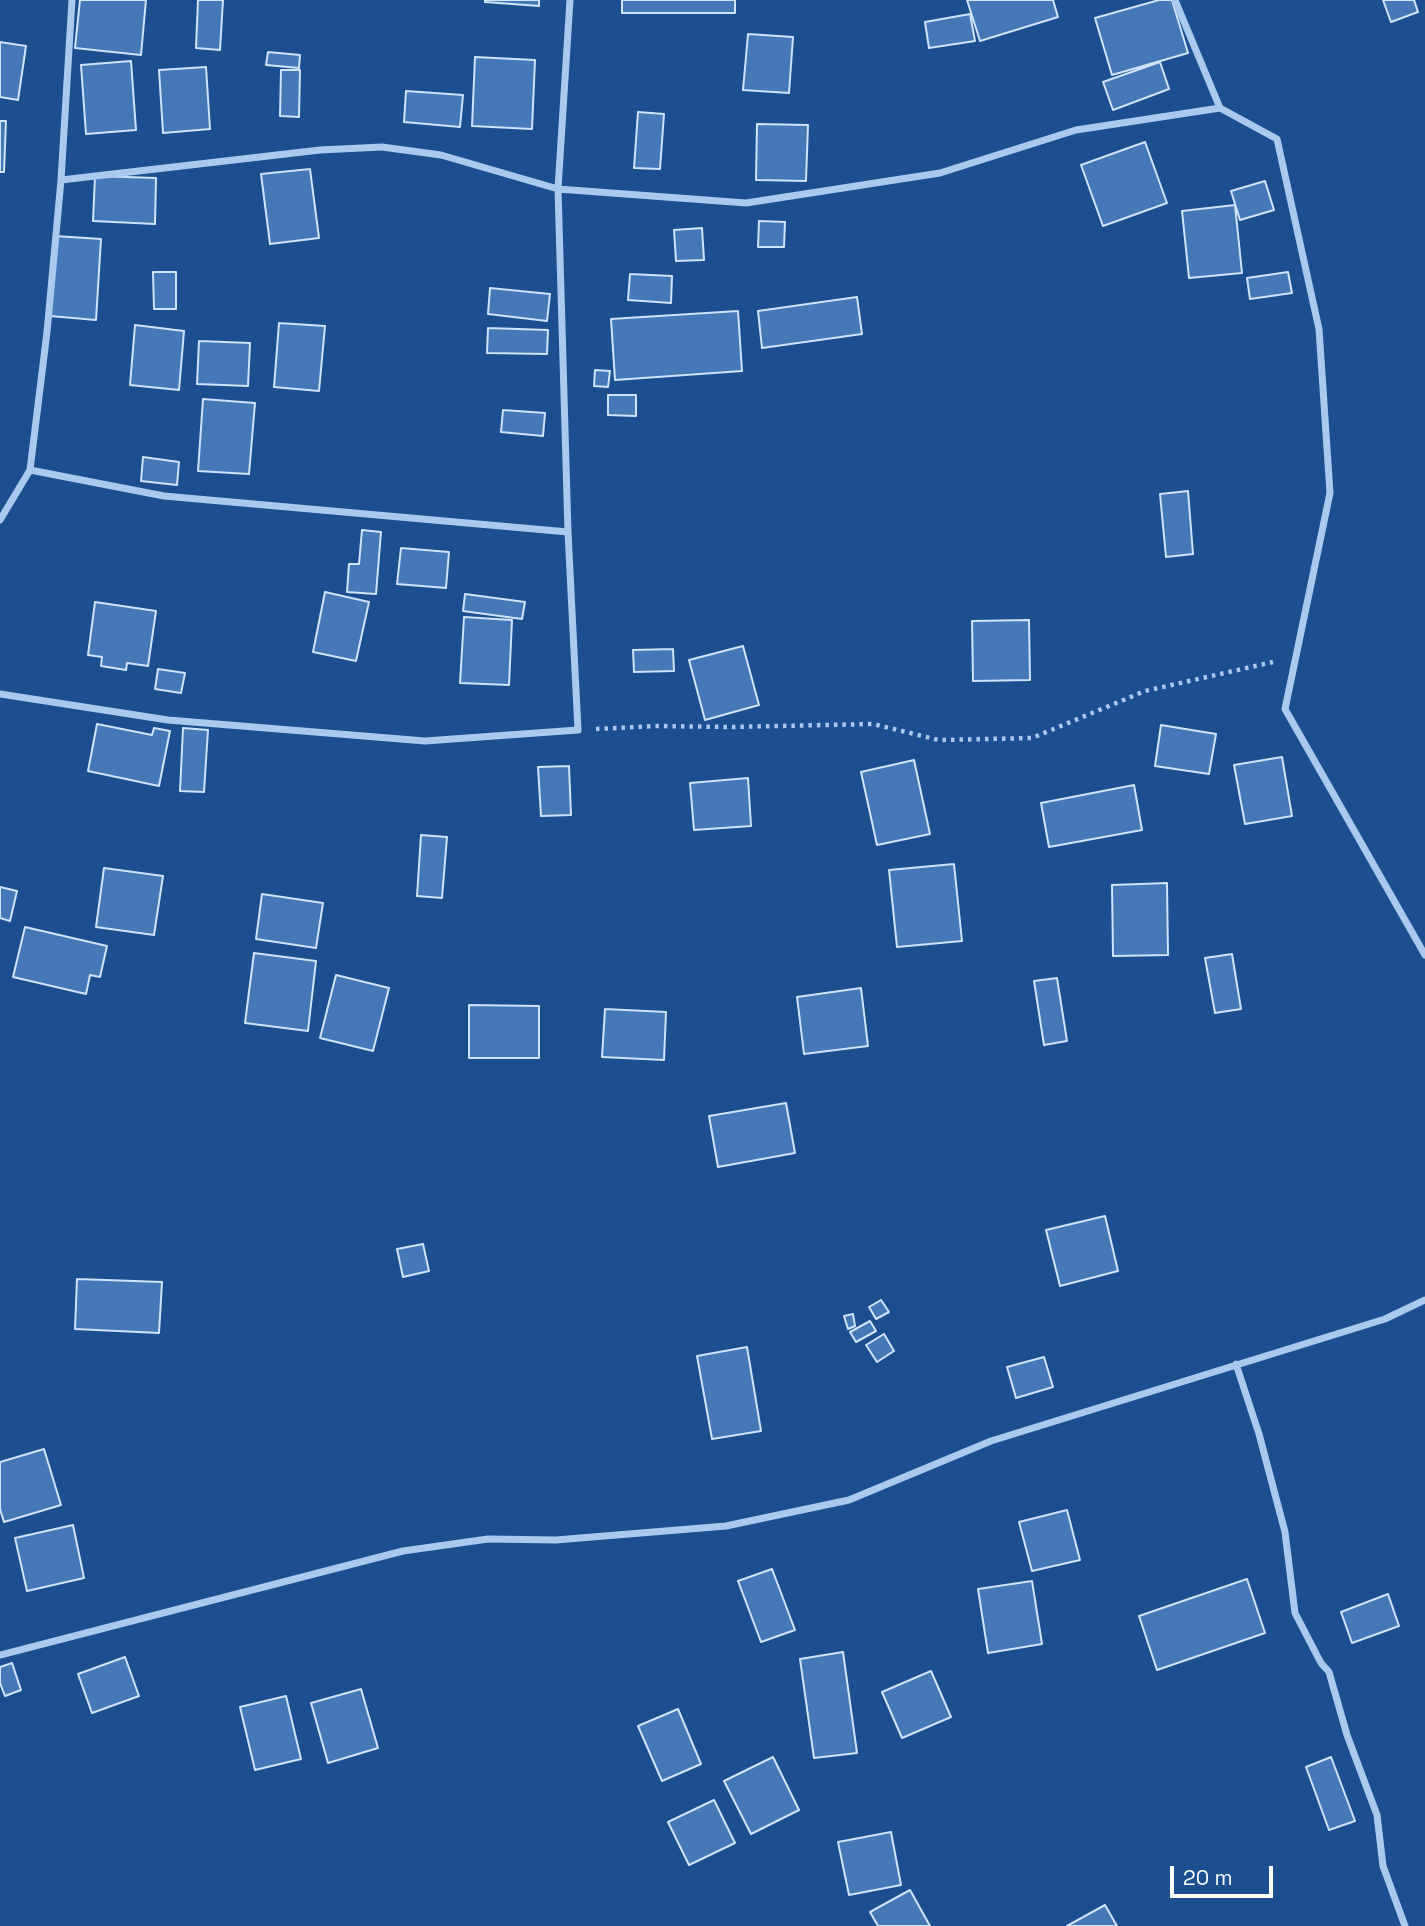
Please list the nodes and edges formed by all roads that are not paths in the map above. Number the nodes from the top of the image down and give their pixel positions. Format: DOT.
graph roads {
  1 [pos="72,0"];
  2 [pos="570,0"];
  3 [pos="1175,0"];
  4 [pos="1220,108"];
  5 [pos="61,180"];
  6 [pos="558,189"];
  7 [pos="30,470"];
  8 [pos="0,520"];
  9 [pos="568,532"];
  10 [pos="0,694"];
  11 [pos="1425,955"];
  12 [pos="1425,1300"];
  13 [pos="1236,1364"];
  14 [pos="0,1655"];
  15 [pos="1405,1926"];
  1 -- 5 [label="street"];
  2 -- 6 [label="street"];
  3 -- 4 [label="street"];
  4 -- 6 [label="street"];
  4 -- 11 [label="street"];
  5 -- 6 [label="street"];
  5 -- 7 [label="street"];
  6 -- 9 [label="street"];
  7 -- 8 [label="street"];
  7 -- 9 [label="street"];
  9 -- 10 [label="street"];
  12 -- 13 [label="street"];
  13 -- 14 [label="street"];
  13 -- 15 [label="street"];
}
